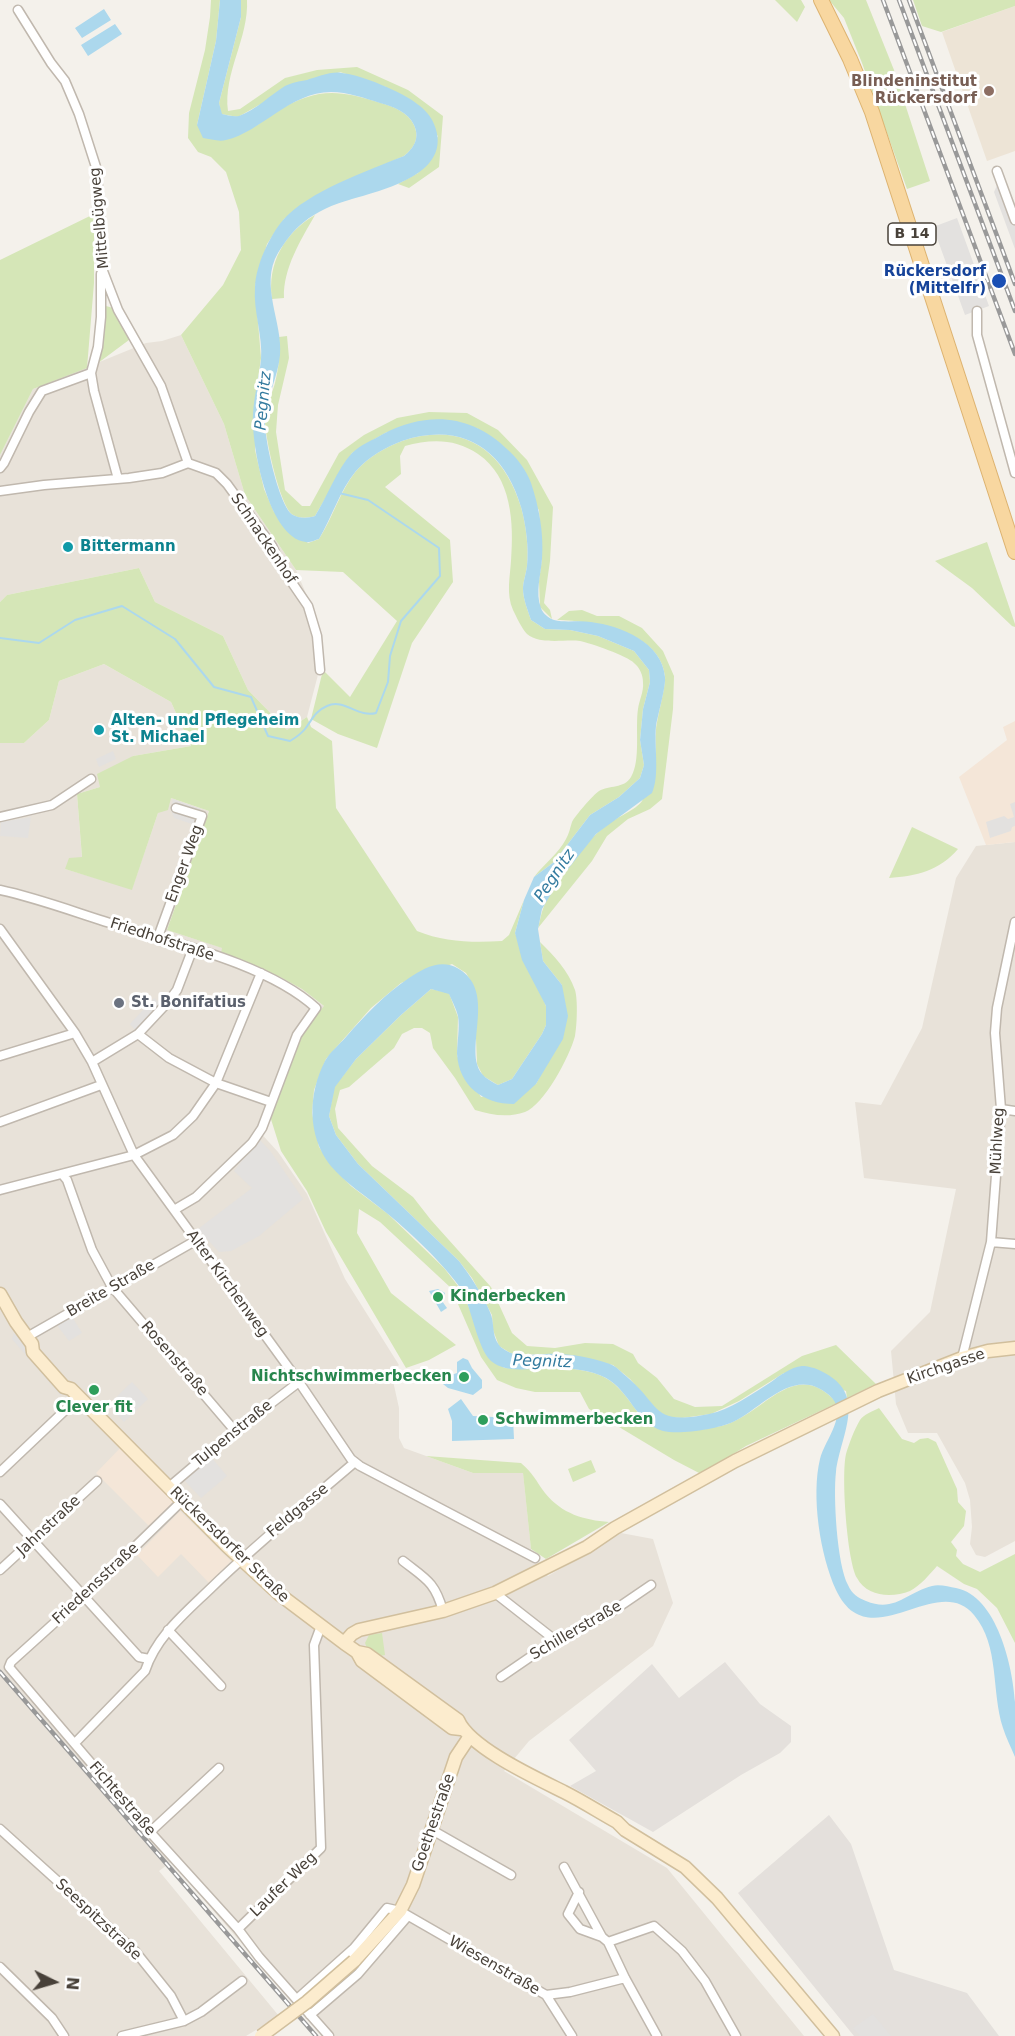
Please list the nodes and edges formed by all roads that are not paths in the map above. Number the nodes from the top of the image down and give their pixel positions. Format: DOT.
graph roads {
  1 [pos="822,0"];
  2 [pos="18,10"];
  3 [pos="997,171"];
  4 [pos="1015,220"];
  5 [pos="101,266"];
  6 [pos="977,311"];
  7 [pos="92,373"];
  8 [pos="188,463"];
  9 [pos="0,468"];
  10 [pos="1015,473"];
  11 [pos="118,479"];
  12 [pos="0,492"];
  13 [pos="1015,552"];
  14 [pos="320,670"];
  15 [pos="91,779"];
  16 [pos="176,808"];
  17 [pos="0,817"];
  18 [pos="0,890"];
  19 [pos="1015,922"];
  20 [pos="0,929"];
  21 [pos="158,937"];
  22 [pos="193,948"];
  23 [pos="261,973"];
  24 [pos="75,1033"];
  25 [pos="138,1034"];
  26 [pos="0,1056"];
  27 [pos="92,1062"];
  28 [pos="216,1083"];
  29 [pos="101,1085"];
  30 [pos="271,1102"];
  31 [pos="1001,1109"];
  32 [pos="1015,1111"];
  33 [pos="0,1122"];
  34 [pos="134,1155"];
  35 [pos="62,1174"];
  36 [pos="0,1190"];
  37 [pos="174,1210"];
  38 [pos="195,1241"];
  39 [pos="991,1242"];
  40 [pos="1015,1244"];
  41 [pos="112,1287"];
  42 [pos="0,1294"];
  43 [pos="29,1340"];
  44 [pos="1015,1348"];
  45 [pos="962,1358"];
  46 [pos="299,1382"];
  47 [pos="74,1394"];
  48 [pos="235,1431"];
  49 [pos="355,1462"];
  50 [pos="0,1472"];
  51 [pos="97,1481"];
  52 [pos="169,1487"];
  53 [pos="183,1500"];
  54 [pos="0,1504"];
  55 [pos="33,1541"];
  56 [pos="535,1558"];
  57 [pos="241,1559"];
  58 [pos="403,1561"];
  59 [pos="0,1570"];
  60 [pos="651,1585"];
  61 [pos="495,1593"];
  62 [pos="83,1597"];
  63 [pos="443,1611"];
  64 [pos="321,1626"];
  65 [pos="168,1630"];
  66 [pos="555,1640"];
  67 [pos="344,1643"];
  68 [pos="149,1659"];
  69 [pos="9,1668"];
  70 [pos="501,1677"];
  71 [pos="220,1686"];
  72 [pos="465,1732"];
  73 [pos="75,1743"];
  74 [pos="219,1768"];
  75 [pos="0,1829"];
  76 [pos="432,1830"];
  77 [pos="150,1832"];
  78 [pos="564,1867"];
  79 [pos="511,1875"];
  80 [pos="579,1892"];
  81 [pos="404,1914"];
  82 [pos="238,1929"];
  83 [pos="605,1939"];
  84 [pos="0,1967"];
  85 [pos="625,1978"];
  86 [pos="242,1981"];
  87 [pos="546,1995"];
  88 [pos="297,1999"];
  89 [pos="310,2015"];
  90 [pos="184,2021"];
  91 [pos="64,2036"];
  92 [pos="122,2036"];
  93 [pos="261,2036"];
  94 [pos="329,2036"];
  95 [pos="572,2036"];
  96 [pos="657,2036"];
  97 [pos="736,2036"];
  98 [pos="833,2036"];
  1 -- 13 [label="main road, B 14"];
  2 -- 5 [label="street, Mittelbügweg"];
  3 -- 4 [label="street"];
  5 -- 7 [label="street"];
  5 -- 8 [label="street, Mittelbügweg"];
  6 -- 10 [label="street"];
  7 -- 9 [label="street"];
  7 -- 11 [label="street"];
  8 -- 11 [label="street"];
  8 -- 14 [label="street, Schnackenhof"];
  11 -- 12 [label="street"];
  15 -- 17 [label="street"];
  16 -- 21 [label="street, Enger Weg"];
  18 -- 21 [label="street, Friedhofstraße"];
  19 -- 31 [label="street, Mühlweg"];
  20 -- 24 [label="street, Alter Kirchenweg"];
  21 -- 22 [label="street, Friedhofstraße"];
  22 -- 23 [label="street, Friedhofstraße"];
  22 -- 25 [label="street"];
  23 -- 28 [label="street"];
  23 -- 30 [label="street, Friedhofstraße"];
  24 -- 26 [label="street"];
  24 -- 27 [label="street, Alter Kirchenweg"];
  25 -- 27 [label="street"];
  25 -- 28 [label="street"];
  27 -- 29 [label="street, Alter Kirchenweg"];
  28 -- 30 [label="street"];
  28 -- 34 [label="street"];
  29 -- 33 [label="street"];
  29 -- 34 [label="street, Alter Kirchenweg"];
  30 -- 37 [label="street"];
  31 -- 32 [label="street"];
  31 -- 39 [label="street, Mühlweg"];
  34 -- 35 [label="street"];
  34 -- 37 [label="street, Alter Kirchenweg"];
  35 -- 36 [label="street"];
  35 -- 41 [label="street, Rosenstraße"];
  37 -- 38 [label="street, Alter Kirchenweg"];
  38 -- 41 [label="street, Breite Straße"];
  38 -- 46 [label="street, Alter Kirchenweg"];
  39 -- 40 [label="street"];
  39 -- 45 [label="street, Mühlweg"];
  41 -- 43 [label="street, Breite Straße"];
  41 -- 48 [label="street, Rosenstraße"];
  42 -- 43 [label="main road, Rückersdorfer Straße"];
  43 -- 47 [label="main road, Rückersdorfer Straße"];
  44 -- 45 [label="main road, Kirchgasse"];
  45 -- 61 [label="main road, Kirchgasse"];
  46 -- 48 [label="street, Tulpenstraße"];
  46 -- 49 [label="street, Alter Kirchenweg"];
  47 -- 50 [label="street"];
  47 -- 52 [label="main road, Rückersdorfer Straße"];
  48 -- 52 [label="street, Tulpenstraße"];
  49 -- 56 [label="street, Alter Kirchenweg"];
  49 -- 57 [label="street, Feldgasse"];
  51 -- 55 [label="street, Jahnstraße"];
  52 -- 53 [label="main road, Rückersdorfer Straße"];
  53 -- 57 [label="main road, Rückersdorfer Straße"];
  53 -- 62 [label="street, Friedensstraße"];
  54 -- 55 [label="street"];
  55 -- 59 [label="street, Jahnstraße"];
  55 -- 62 [label="street"];
  57 -- 64 [label="main road, Rückersdorfer Straße"];
  57 -- 65 [label="street, Feldgasse"];
  58 -- 63 [label="street"];
  60 -- 66 [label="street, Schillerstraße"];
  61 -- 63 [label="main road"];
  61 -- 66 [label="street"];
  62 -- 68 [label="street"];
  62 -- 69 [label="street, Friedensstraße"];
  63 -- 67 [label="main road"];
  64 -- 67 [label="main road, Rückersdorfer Straße"];
  64 -- 82 [label="street, Laufer Weg"];
  65 -- 68 [label="street, Feldgasse"];
  65 -- 71 [label="street"];
  66 -- 70 [label="street, Schillerstraße"];
  67 -- 72 [label="main road, Rückersdorfer Straße"];
  68 -- 73 [label="street, Feldgasse"];
  69 -- 73 [label="street, Fichtestraße"];
  72 -- 76 [label="main road, Goethestraße"];
  72 -- 98 [label="main road, Rückersdorfer Straße"];
  73 -- 77 [label="street, Fichtestraße"];
  74 -- 77 [label="street"];
  75 -- 90 [label="street, Seespitzstraße"];
  76 -- 79 [label="street"];
  76 -- 81 [label="main road, Goethestraße"];
  77 -- 82 [label="street, Fichtestraße"];
  78 -- 80 [label="street"];
  80 -- 83 [label="street"];
  80 -- 83 [label="street"];
  81 -- 87 [label="street, Wiesenstraße"];
  81 -- 88 [label="street"];
  81 -- 89 [label="street, Goethestraße"];
  81 -- 93 [label="main road, Goethestraße, bridge"];
  82 -- 88 [label="street, Laufer Weg"];
  83 -- 85 [label="street"];
  83 -- 97 [label="street"];
  84 -- 91 [label="street"];
  85 -- 87 [label="street"];
  85 -- 96 [label="street"];
  86 -- 90 [label="street"];
  87 -- 95 [label="street, Wiesenstraße"];
  88 -- 89 [label="street, Laufer Weg"];
  89 -- 94 [label="street, Laufer Weg"];
  90 -- 92 [label="street"];
}
